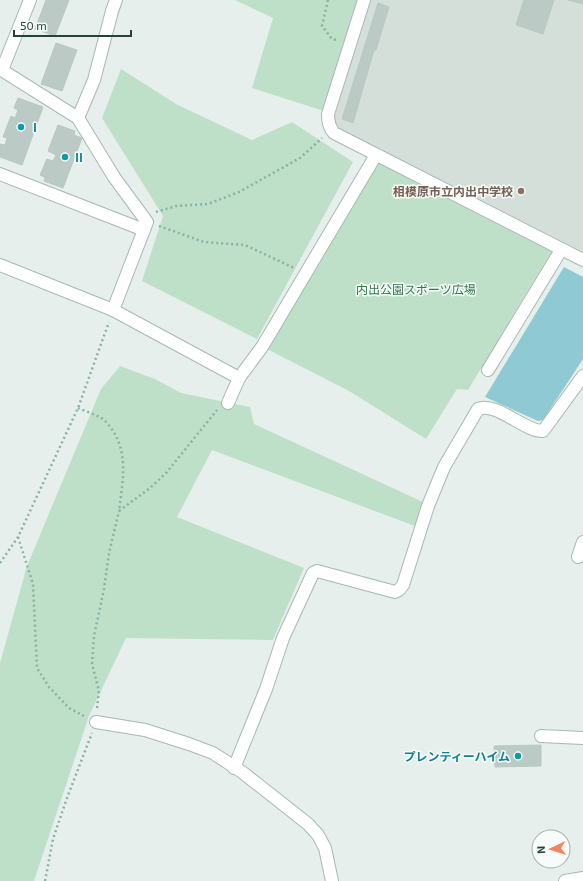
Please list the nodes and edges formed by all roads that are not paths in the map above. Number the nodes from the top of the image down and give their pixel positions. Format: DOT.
graph roads {
  1 [pos="30,0"];
  2 [pos="116,0"];
  3 [pos="364,0"];
  4 [pos="1,70"];
  5 [pos="78,118"];
  6 [pos="376,155"];
  7 [pos="0,174"];
  8 [pos="146,226"];
  9 [pos="562,250"];
  10 [pos="583,260"];
  11 [pos="0,265"];
  12 [pos="113,310"];
  13 [pos="488,370"];
  14 [pos="583,376"];
  15 [pos="239,378"];
  16 [pos="228,403"];
  17 [pos="583,542"];
  18 [pos="578,557"];
  19 [pos="96,722"];
  20 [pos="541,736"];
  21 [pos="583,738"];
  22 [pos="234,768"];
  23 [pos="583,878"];
  24 [pos="332,881"];
  25 [pos="565,881"];
  1 -- 4 [label="street"];
  2 -- 5 [label="street"];
  3 -- 6 [label="street"];
  4 -- 5 [label="street"];
  5 -- 8 [label="street"];
  6 -- 9 [label="street"];
  6 -- 15 [label="street"];
  7 -- 8 [label="street"];
  8 -- 12 [label="street"];
  9 -- 10 [label="street"];
  9 -- 13 [label="street"];
  11 -- 12 [label="street"];
  12 -- 15 [label="street"];
  14 -- 22 [label="street"];
  15 -- 16 [label="street"];
  17 -- 18 [label="street"];
  19 -- 22 [label="street"];
  20 -- 21 [label="street"];
  22 -- 24 [label="street"];
  23 -- 25 [label="street"];
}
